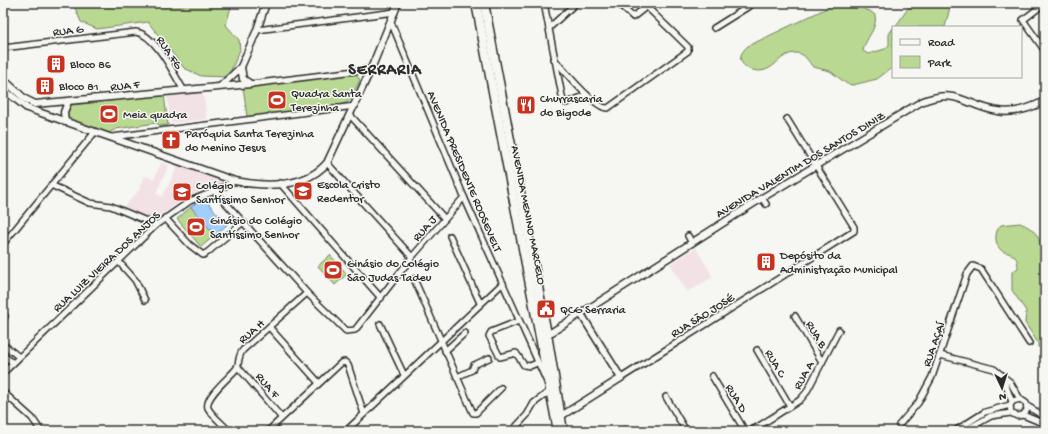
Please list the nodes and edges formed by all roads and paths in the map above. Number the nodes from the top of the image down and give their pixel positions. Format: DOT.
graph roads {
  1 [pos="266,3"];
  2 [pos="398,3"];
  3 [pos="476,3"];
  4 [pos="484,3"];
  5 [pos="544,3"];
  6 [pos="576,3"];
  7 [pos="618,3"];
  8 [pos="651,3"];
  9 [pos="754,3"];
  10 [pos="1045,3"];
  11 [pos="646,8"];
  12 [pos="395,12"];
  13 [pos="391,22"];
  14 [pos="549,28"];
  15 [pos="714,28"];
  16 [pos="257,30"];
  17 [pos="136,32"];
  18 [pos="3,48"];
  19 [pos="1045,51"];
  20 [pos="554,59"];
  21 [pos="241,67"];
  22 [pos="371,69"];
  23 [pos="3,79"];
  24 [pos="251,84"];
  25 [pos="221,86"];
  26 [pos="3,89"];
  27 [pos="183,89"];
  28 [pos="587,95"];
  29 [pos="1045,101"];
  30 [pos="68,102"];
  31 [pos="355,106"];
  32 [pos="350,115"];
  33 [pos="787,119"];
  34 [pos="65,122"];
  35 [pos="95,132"];
  36 [pos="112,137"];
  37 [pos="327,163"];
  38 [pos="815,166"];
  39 [pos="235,181"];
  40 [pos="280,183"];
  41 [pos="51,185"];
  42 [pos="215,191"];
  43 [pos="464,197"];
  44 [pos="165,218"];
  45 [pos="445,219"];
  46 [pos="243,222"];
  47 [pos="156,225"];
  48 [pos="450,236"];
  49 [pos="688,236"];
  50 [pos="692,243"];
  51 [pos="3,244"];
  52 [pos="412,257"];
  53 [pos="119,262"];
  54 [pos="414,280"];
  55 [pos="503,283"];
  56 [pos="307,293"];
  57 [pos="381,298"];
  58 [pos="145,300"];
  59 [pos="480,303"];
  60 [pos="3,313"];
  61 [pos="580,314"];
  62 [pos="795,316"];
  63 [pos="3,321"];
  64 [pos="519,321"];
  65 [pos="380,324"];
  66 [pos="270,328"];
  67 [pos="839,330"];
  68 [pos="465,332"];
  69 [pos="543,335"];
  70 [pos="440,341"];
  71 [pos="1029,343"];
  72 [pos="3,344"];
  73 [pos="757,350"];
  74 [pos="445,351"];
  75 [pos="3,355"];
  76 [pos="940,356"];
  77 [pos="19,357"];
  78 [pos="488,358"];
  79 [pos="537,362"];
  80 [pos="822,362"];
  81 [pos="13,363"];
  82 [pos="238,367"];
  83 [pos="3,373"];
  84 [pos="1002,374"];
  85 [pos="404,375"];
  86 [pos="712,376"];
  87 [pos="457,377"];
  88 [pos="621,378"];
  89 [pos="319,383"];
  90 [pos="549,387"];
  91 [pos="501,388"];
  92 [pos="3,392"];
  93 [pos="666,397"];
  94 [pos="9,398"];
  95 [pos="1020,399"];
  96 [pos="3,402"];
  97 [pos="1011,404"];
  98 [pos="790,406"];
  99 [pos="1027,406"];
  100 [pos="1011,413"];
  101 [pos="364,414"];
  102 [pos="1023,415"];
  103 [pos="561,416"];
  104 [pos="281,417"];
  105 [pos="1045,417"];
  106 [pos="1045,424"];
  107 [pos="899,426"];
  108 [pos="269,429"];
  109 [pos="42,431"];
  110 [pos="229,431"];
  111 [pos="346,431"];
  112 [pos="512,431"];
  113 [pos="558,431"];
  114 [pos="563,431"];
  115 [pos="686,431"];
  116 [pos="745,431"];
  117 [pos="751,431"];
  118 [pos="955,431"];
  119 [pos="964,431"];
  1 -- 16 [label="street"];
  2 -- 12 [label="street"];
  3 -- 69 [label="main road, AVENIDA MENINO MARCELO"];
  4 -- 69 [label="main road, AVENIDA MENINO MARCELO"];
  5 -- 14 [label="street"];
  6 -- 14 [label="street"];
  7 -- 11 [label="street"];
  8 -- 11 [label="street"];
  9 -- 15 [label="street"];
  10 -- 19 [label="street"];
  11 -- 28 [label="street"];
  12 -- 13 [label="street"];
  12 -- 16 [label="street"];
  13 -- 22 [label="street"];
  13 -- 43 [label="street, AVENIDA PRESIDENTE ROOSEVELT"];
  14 -- 20 [label="street"];
  16 -- 21 [label="street"];
  17 -- 18 [label="street, RUA G"];
  17 -- 27 [label="street, RUA FG"];
  20 -- 28 [label="street"];
  20 -- 28 [label="street"];
  21 -- 24 [label="street"];
  21 -- 25 [label="street"];
  22 -- 24 [label="street"];
  22 -- 31 [label="street"];
  23 -- 30 [label="street, RUA F"];
  24 -- 25 [label="street, RUA F"];
  25 -- 27 [label="street, RUA F"];
  26 -- 34 [label="street"];
  27 -- 30 [label="street, RUA F"];
  29 -- 38 [label="street, AVENIDA VALENTIM DOS SANTOS DINIZ"];
  30 -- 34 [label="street"];
  31 -- 32 [label="street"];
  31 -- 36 [label="street"];
  32 -- 37 [label="street"];
  32 -- 45 [label="street"];
  33 -- 38 [label="street"];
  34 -- 35 [label="street"];
  35 -- 36 [label="street"];
  35 -- 41 [label="street"];
  36 -- 39 [label="street"];
  37 -- 40 [label="street"];
  37 -- 52 [label="street"];
  38 -- 50 [label="street, AVENIDA VALENTIM DOS SANTOS DINIZ"];
  38 -- 88 [label="street, RUA SÃO JOSÉ"];
  39 -- 40 [label="street"];
  39 -- 42 [label="street, RUA LUIZ VIEIRA DOS ANJOS"];
  40 -- 57 [label="street"];
  41 -- 47 [label="street"];
  41 -- 51 [label="street"];
  42 -- 44 [label="street, RUA LUIZ VIEIRA DOS ANJOS"];
  42 -- 46 [label="street"];
  43 -- 45 [label="street, RUA J"];
  43 -- 55 [label="street, AVENIDA PRESIDENTE ROOSEVELT"];
  44 -- 46 [label="street"];
  44 -- 47 [label="street, RUA LUIZ VIEIRA DOS ANJOS"];
  45 -- 52 [label="street, RUA J"];
  46 -- 56 [label="street"];
  47 -- 53 [label="street, RUA LUIZ VIEIRA DOS ANJOS"];
  48 -- 59 [label="street"];
  49 -- 50 [label="street"];
  50 -- 61 [label="street, AVENIDA VALENTIM DOS SANTOS DINIZ"];
  52 -- 57 [label="street, RUA J"];
  53 -- 58 [label="street"];
  53 -- 77 [label="street, RUA LUIZ VIEIRA DOS ANJOS"];
  54 -- 70 [label="street"];
  55 -- 59 [label="street"];
  55 -- 64 [label="street, AVENIDA PRESIDENTE ROOSEVELT"];
  56 -- 57 [label="street, RUA J"];
  56 -- 66 [label="street, RUA H"];
  59 -- 70 [label="street"];
  60 -- 63 [label="street"];
  61 -- 69 [label="street, AVENIDA VALENTIM DOS SANTOS DINIZ"];
  61 -- 88 [label="street"];
  62 -- 80 [label="street, RUA B"];
  64 -- 79 [label="street, AVENIDA PRESIDENTE ROOSEVELT"];
  64 -- 79 [label="street"];
  65 -- 85 [label="street"];
  66 -- 82 [label="street, RUA H"];
  66 -- 89 [label="street"];
  67 -- 80 [label="street, RUA A"];
  68 -- 74 [label="street"];
  69 -- 90 [label="main road, AVENIDA MENINO MARCELO"];
  69 -- 103 [label="main road, AVENIDA MENINO MARCELO"];
  70 -- 74 [label="street"];
  70 -- 85 [label="street"];
  71 -- 76 [label="street, RUA AÇAÍ"];
  72 -- 77 [label="street"];
  73 -- 98 [label="street, RUA C"];
  74 -- 87 [label="street"];
  75 -- 81 [label="street"];
  76 -- 84 [label="street"];
  76 -- 107 [label="street, RUA AÇAÍ"];
  77 -- 81 [label="street, RUA LUIZ VIEIRA DOS ANJOS"];
  78 -- 87 [label="street"];
  79 -- 90 [label="street, AVENIDA PRESIDENTE ROOSEVELT"];
  80 -- 98 [label="street, RUA A"];
  81 -- 83 [label="street, RUA LUIZ VIEIRA DOS ANJOS"];
  82 -- 104 [label="street, RUA F"];
  82 -- 110 [label="street, RUA H"];
  84 -- 95 [label="street"];
  84 -- 97 [label="street"];
  85 -- 101 [label="street"];
  86 -- 116 [label="street, RUA D"];
  87 -- 91 [label="street"];
  88 -- 103 [label="street, RUA SÃO JOSÉ"];
  89 -- 101 [label="street"];
  89 -- 104 [label="street"];
  90 -- 112 [label="street"];
  90 -- 113 [label="main road, AVENIDA MENINO MARCELO"];
  92 -- 94 [label="street"];
  93 -- 115 [label="street"];
  94 -- 96 [label="street"];
  94 -- 109 [label="street"];
  95 -- 97 [label="street"];
  95 -- 99 [label="street"];
  97 -- 100 [label="street"];
  97 -- 118 [label="street"];
  98 -- 117 [label="street, RUA A"];
  99 -- 102 [label="street"];
  99 -- 105 [label="street"];
  100 -- 102 [label="street"];
  100 -- 119 [label="street"];
  101 -- 111 [label="street"];
  102 -- 106 [label="street"];
  103 -- 114 [label="main road, AVENIDA MENINO MARCELO"];
  104 -- 108 [label="street"];
}
